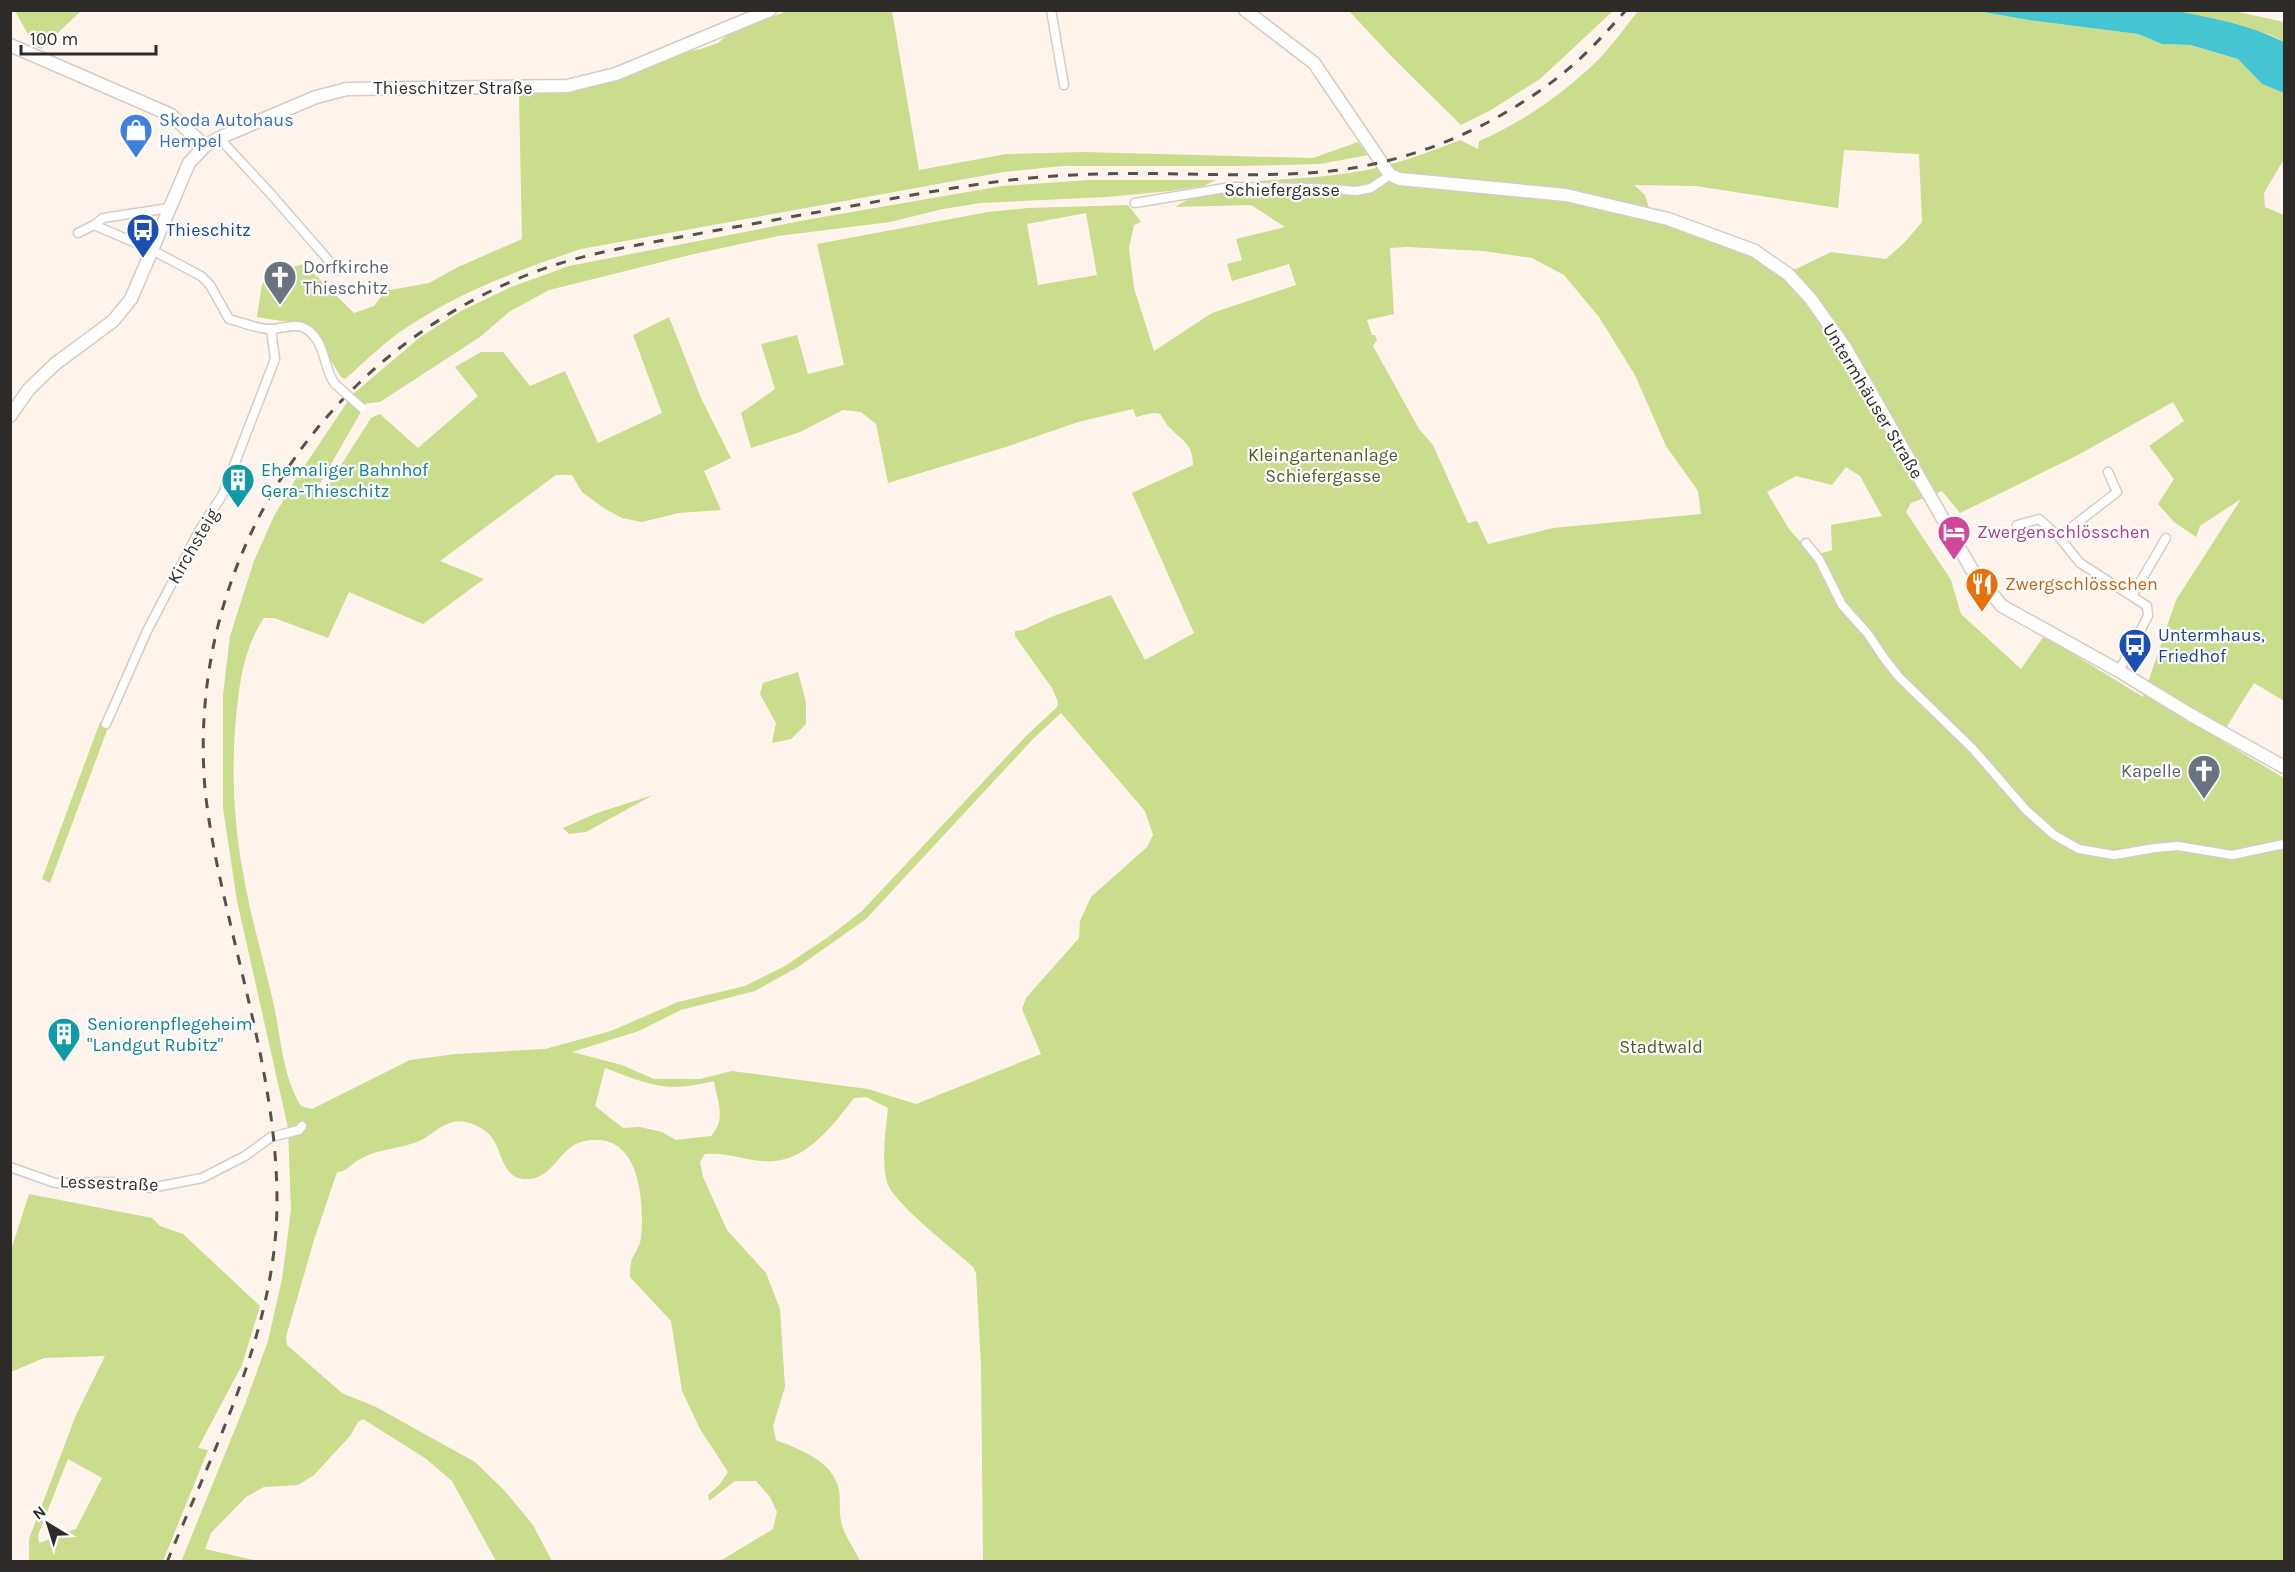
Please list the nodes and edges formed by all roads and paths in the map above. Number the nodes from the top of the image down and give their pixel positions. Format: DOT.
graph roads {
  1 [pos="770,10"];
  2 [pos="1051,10"];
  3 [pos="1245,10"];
  4 [pos="10,45"];
  5 [pos="1064,85"];
  6 [pos="219,138"];
  7 [pos="205,146"];
  8 [pos="1390,175"];
  9 [pos="1135,203"];
  10 [pos="169,208"];
  11 [pos="94,225"];
  12 [pos="78,233"];
  13 [pos="150,249"];
  14 [pos="337,270"];
  15 [pos="271,329"];
  16 [pos="362,408"];
  17 [pos="10,416"];
  18 [pos="2108,472"];
  19 [pos="2017,525"];
  20 [pos="2059,537"];
  21 [pos="2166,538"];
  22 [pos="1806,543"];
  23 [pos="2132,596"];
  24 [pos="2119,671"];
  25 [pos="106,724"];
  26 [pos="2284,767"];
  27 [pos="2284,844"];
  28 [pos="302,1126"];
  29 [pos="10,1167"];
  1 -- 6 [label="main road, Thieschitzer Straße"];
  2 -- 5 [label="street"];
  3 -- 8 [label="main road"];
  4 -- 7 [label="main road"];
  6 -- 7 [label="main road, Thieschitzer Straße"];
  6 -- 14 [label="street"];
  7 -- 10 [label="main road, Thieschitzer Straße"];
  8 -- 9 [label="street, Schiefergasse"];
  8 -- 24 [label="main road, Untermhäuser Straße"];
  10 -- 11 [label="street"];
  10 -- 13 [label="main road, Thieschitzer Straße"];
  11 -- 12 [label="street"];
  11 -- 13 [label="street"];
  13 -- 15 [label="street"];
  13 -- 17 [label="main road, Thieschitzer Straße"];
  15 -- 16 [label="street, bridge"];
  15 -- 25 [label="street, Kirchsteig"];
  18 -- 20 [label="street"];
  19 -- 20 [label="street"];
  20 -- 23 [label="street"];
  21 -- 23 [label="street"];
  22 -- 27 [label="street"];
  23 -- 24 [label="street"];
  24 -- 26 [label="main road, Untermhäuser Straße"];
  28 -- 29 [label="street, Lessestraße"];
}
